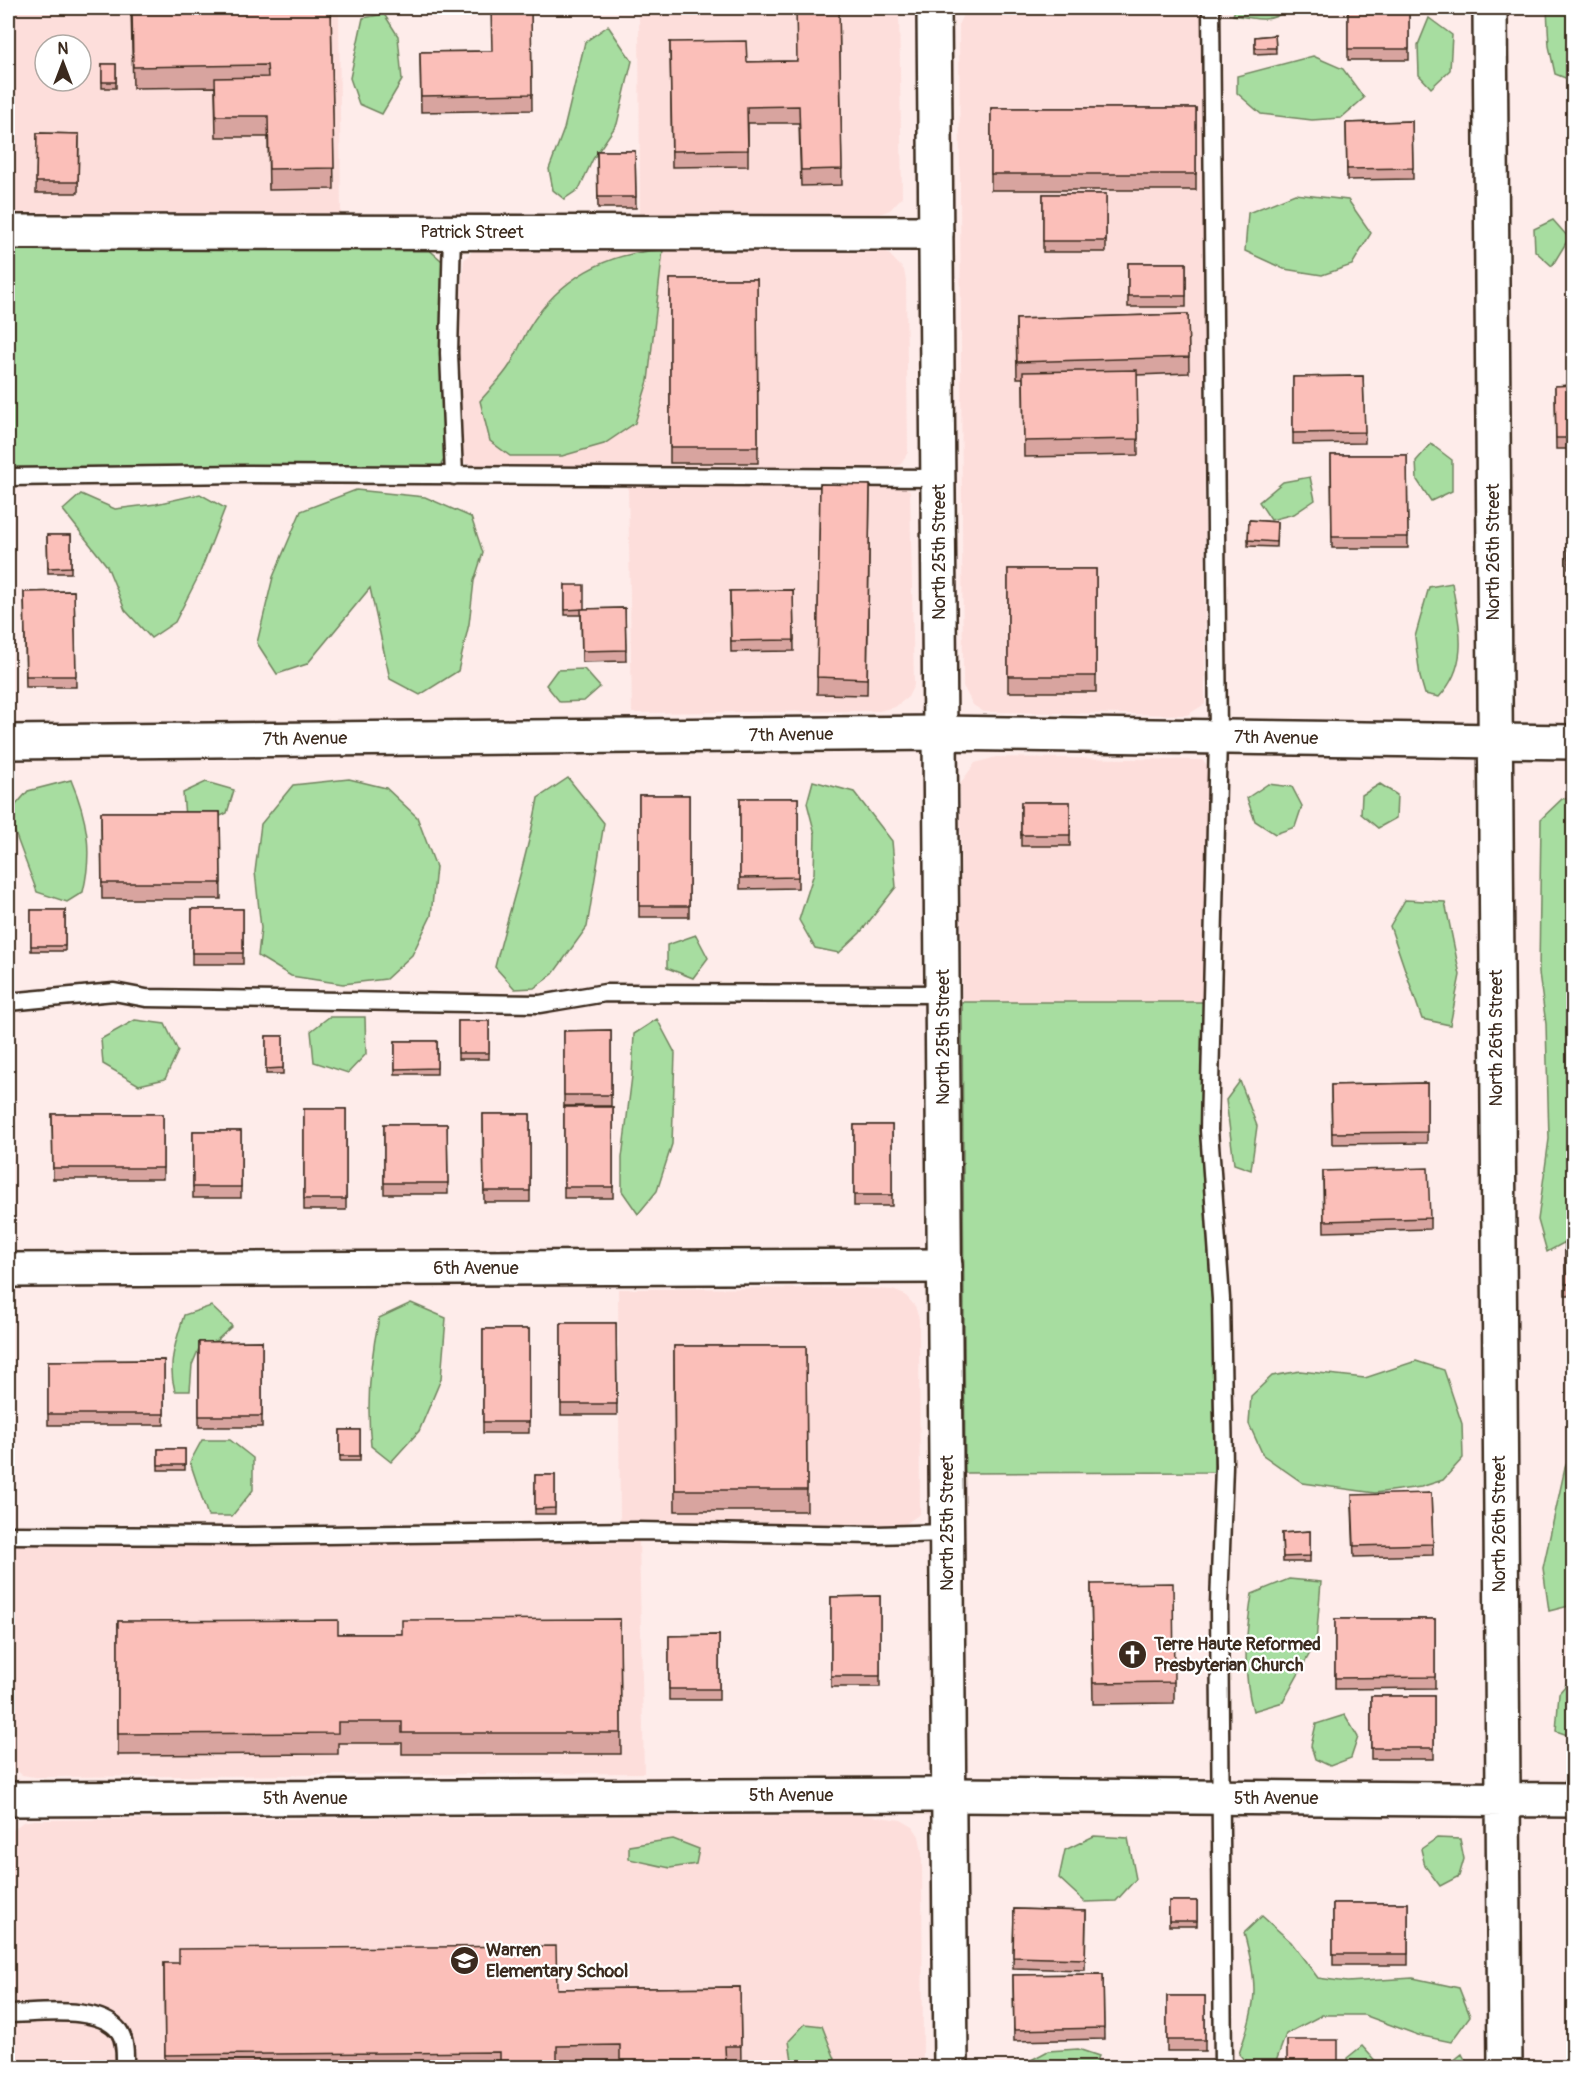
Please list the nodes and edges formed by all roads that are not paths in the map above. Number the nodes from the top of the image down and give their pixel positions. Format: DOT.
graph roads {
  1 [pos="934,8"];
  2 [pos="1211,8"];
  3 [pos="1490,8"];
  4 [pos="452,231"];
  5 [pos="8,232"];
  6 [pos="936,233"];
  7 [pos="454,476"];
  8 [pos="8,477"];
  9 [pos="938,478"];
  10 [pos="940,734"];
  11 [pos="1218,737"];
  12 [pos="8,742"];
  13 [pos="1495,742"];
  14 [pos="1574,742"];
  15 [pos="943,994"];
  16 [pos="8,1002"];
  17 [pos="945,1266"];
  18 [pos="8,1270"];
  19 [pos="947,1533"];
  20 [pos="8,1534"];
  21 [pos="949,1795"];
  22 [pos="1222,1797"];
  23 [pos="8,1799"];
  24 [pos="1501,1799"];
  25 [pos="1574,1800"];
  26 [pos="8,2014"];
  27 [pos="125,2067"];
  28 [pos="951,2067"];
  29 [pos="1223,2067"];
  30 [pos="1505,2067"];
  1 -- 6 [label="street, North 25th Street"];
  2 -- 11 [label="lane"];
  3 -- 13 [label="street, North 26th Street"];
  4 -- 5 [label="street, Patrick Street"];
  4 -- 6 [label="street, Patrick Street"];
  4 -- 7 [label="lane"];
  6 -- 9 [label="street, North 25th Street"];
  7 -- 8 [label="lane"];
  7 -- 9 [label="lane"];
  9 -- 10 [label="street, North 25th Street"];
  10 -- 11 [label="street, 7th Avenue"];
  10 -- 12 [label="street, 7th Avenue"];
  10 -- 15 [label="street, North 25th Street"];
  11 -- 13 [label="street, 7th Avenue"];
  11 -- 22 [label="lane"];
  13 -- 14 [label="street, 7th Avenue"];
  13 -- 24 [label="street, North 26th Street"];
  15 -- 16 [label="lane"];
  15 -- 17 [label="street, North 25th Street"];
  17 -- 18 [label="street, 6th Avenue"];
  17 -- 19 [label="street, North 25th Street"];
  19 -- 20 [label="lane"];
  19 -- 21 [label="street, North 25th Street"];
  21 -- 22 [label="street, 5th Avenue"];
  21 -- 23 [label="street, 5th Avenue"];
  21 -- 28 [label="street, North 25th Street"];
  22 -- 24 [label="street, 5th Avenue"];
  22 -- 29 [label="lane"];
  24 -- 25 [label="street, 5th Avenue"];
  24 -- 30 [label="street, North 26th Street"];
  26 -- 27 [label="lane"];
}
